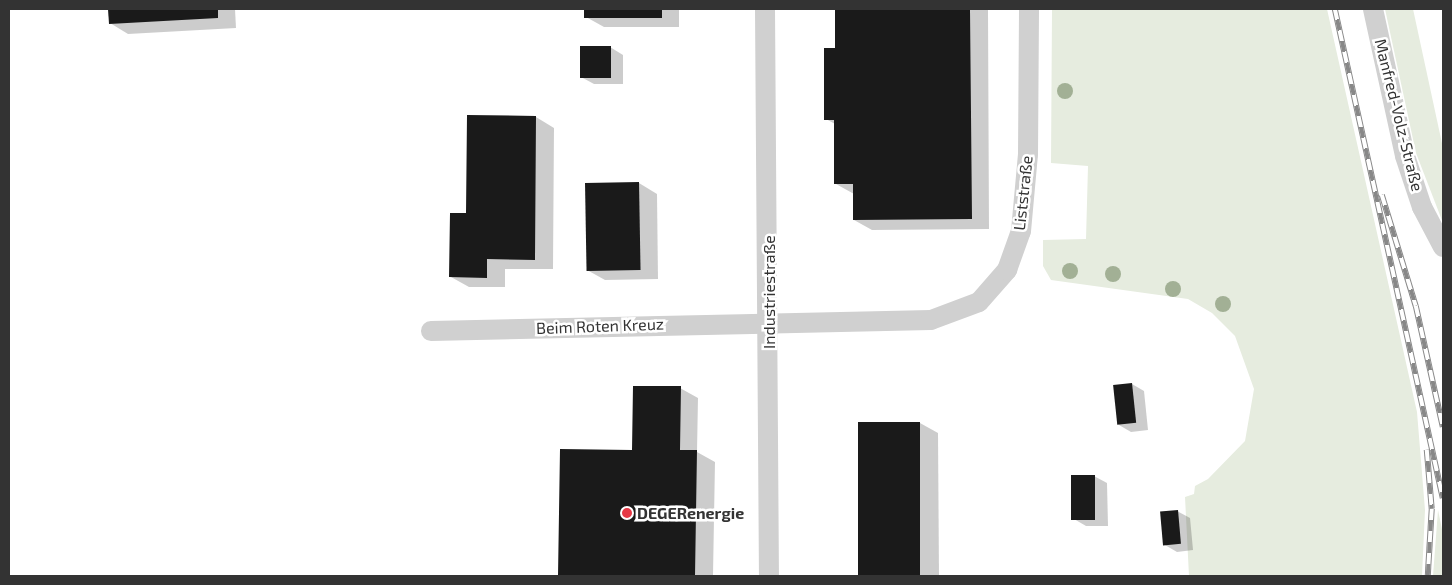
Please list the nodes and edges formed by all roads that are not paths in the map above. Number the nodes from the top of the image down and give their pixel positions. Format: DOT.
graph roads {
  1 [pos="766,9"];
  2 [pos="1029,9"];
  3 [pos="1373,9"];
  4 [pos="1443,247"];
  5 [pos="770,322"];
  6 [pos="431,331"];
  7 [pos="769,576"];
  1 -- 5 [label="street, Industriestraße"];
  2 -- 5 [label="street, Liststraße"];
  3 -- 4 [label="street, Manfred-Volz-Straße"];
  5 -- 6 [label="street, Beim Roten Kreuz"];
  5 -- 7 [label="street, Industriestraße"];
}
